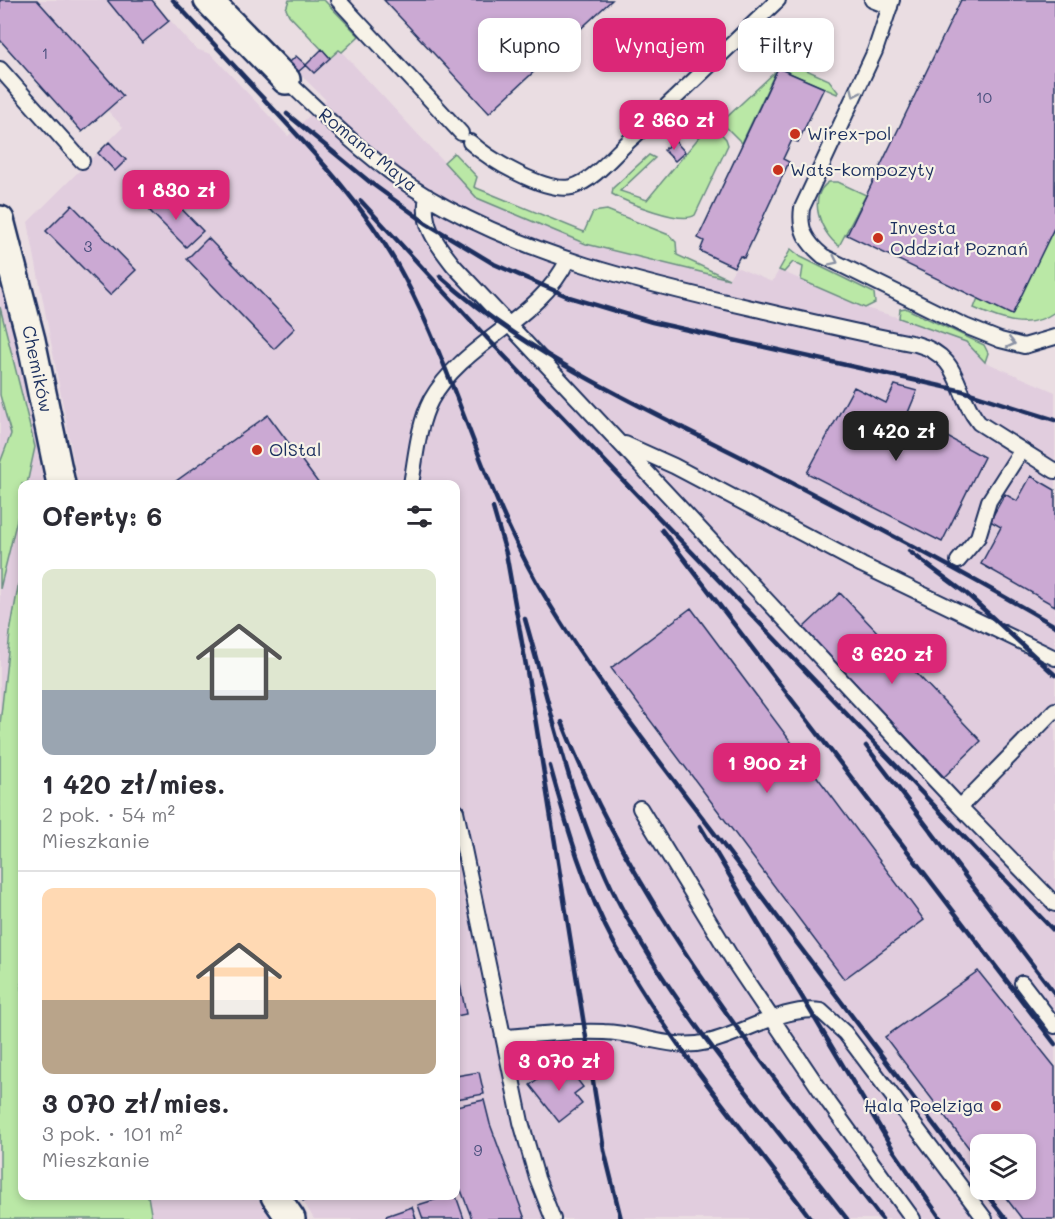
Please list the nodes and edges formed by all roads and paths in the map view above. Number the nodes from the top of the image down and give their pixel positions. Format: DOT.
graph roads {
  1 [pos="338,0"];
  2 [pos="778,0"];
  3 [pos="872,0"];
  4 [pos="215,2"];
  5 [pos="889,2"];
  6 [pos="0,69"];
  7 [pos="286,80"];
  8 [pos="82,161"];
  9 [pos="427,196"];
  10 [pos="0,220"];
  11 [pos="568,259"];
  12 [pos="506,324"];
  13 [pos="1055,337"];
  14 [pos="620,442"];
  15 [pos="1021,451"];
  16 [pos="1055,471"];
  17 [pos="60,480"];
  18 [pos="412,480"];
  19 [pos="958,561"];
  20 [pos="1055,658"];
  21 [pos="1055,710"];
  22 [pos="960,807"];
  23 [pos="640,808"];
  24 [pos="460,830"];
  25 [pos="1055,904"];
  26 [pos="1022,983"];
  27 [pos="773,1020"];
  28 [pos="1055,1026"];
  29 [pos="504,1037"];
  30 [pos="278,1200"];
  31 [pos="291,1219"];
  32 [pos="553,1219"];
  33 [pos="912,1219"];
  34 [pos="985,1219"];
  1 -- 2 [label="lane"];
  3 -- 5 [label="lane"];
  4 -- 7 [label="street, Romana Maya"];
  5 -- 13 [label="lane, one-way"];
  6 -- 8 [label="lane"];
  7 -- 9 [label="lane, Romana Maya"];
  9 -- 11 [label="lane, Romana Maya"];
  9 -- 12 [label="lane"];
  10 -- 17 [label="street, Chemików"];
  11 -- 12 [label="lane"];
  11 -- 15 [label="lane, Romana Maya"];
  12 -- 14 [label="lane"];
  12 -- 18 [label="lane"];
  14 -- 20 [label="lane"];
  14 -- 22 [label="lane"];
  15 -- 16 [label="lane, Romana Maya"];
  15 -- 19 [label="lane"];
  21 -- 22 [label="lane"];
  22 -- 25 [label="lane"];
  23 -- 27 [label="lane"];
  24 -- 29 [label="lane"];
  26 -- 28 [label="lane"];
  27 -- 29 [label="lane"];
  27 -- 33 [label="lane"];
  27 -- 34 [label="lane"];
  29 -- 32 [label="lane"];
  30 -- 31 [label="street"];
}
